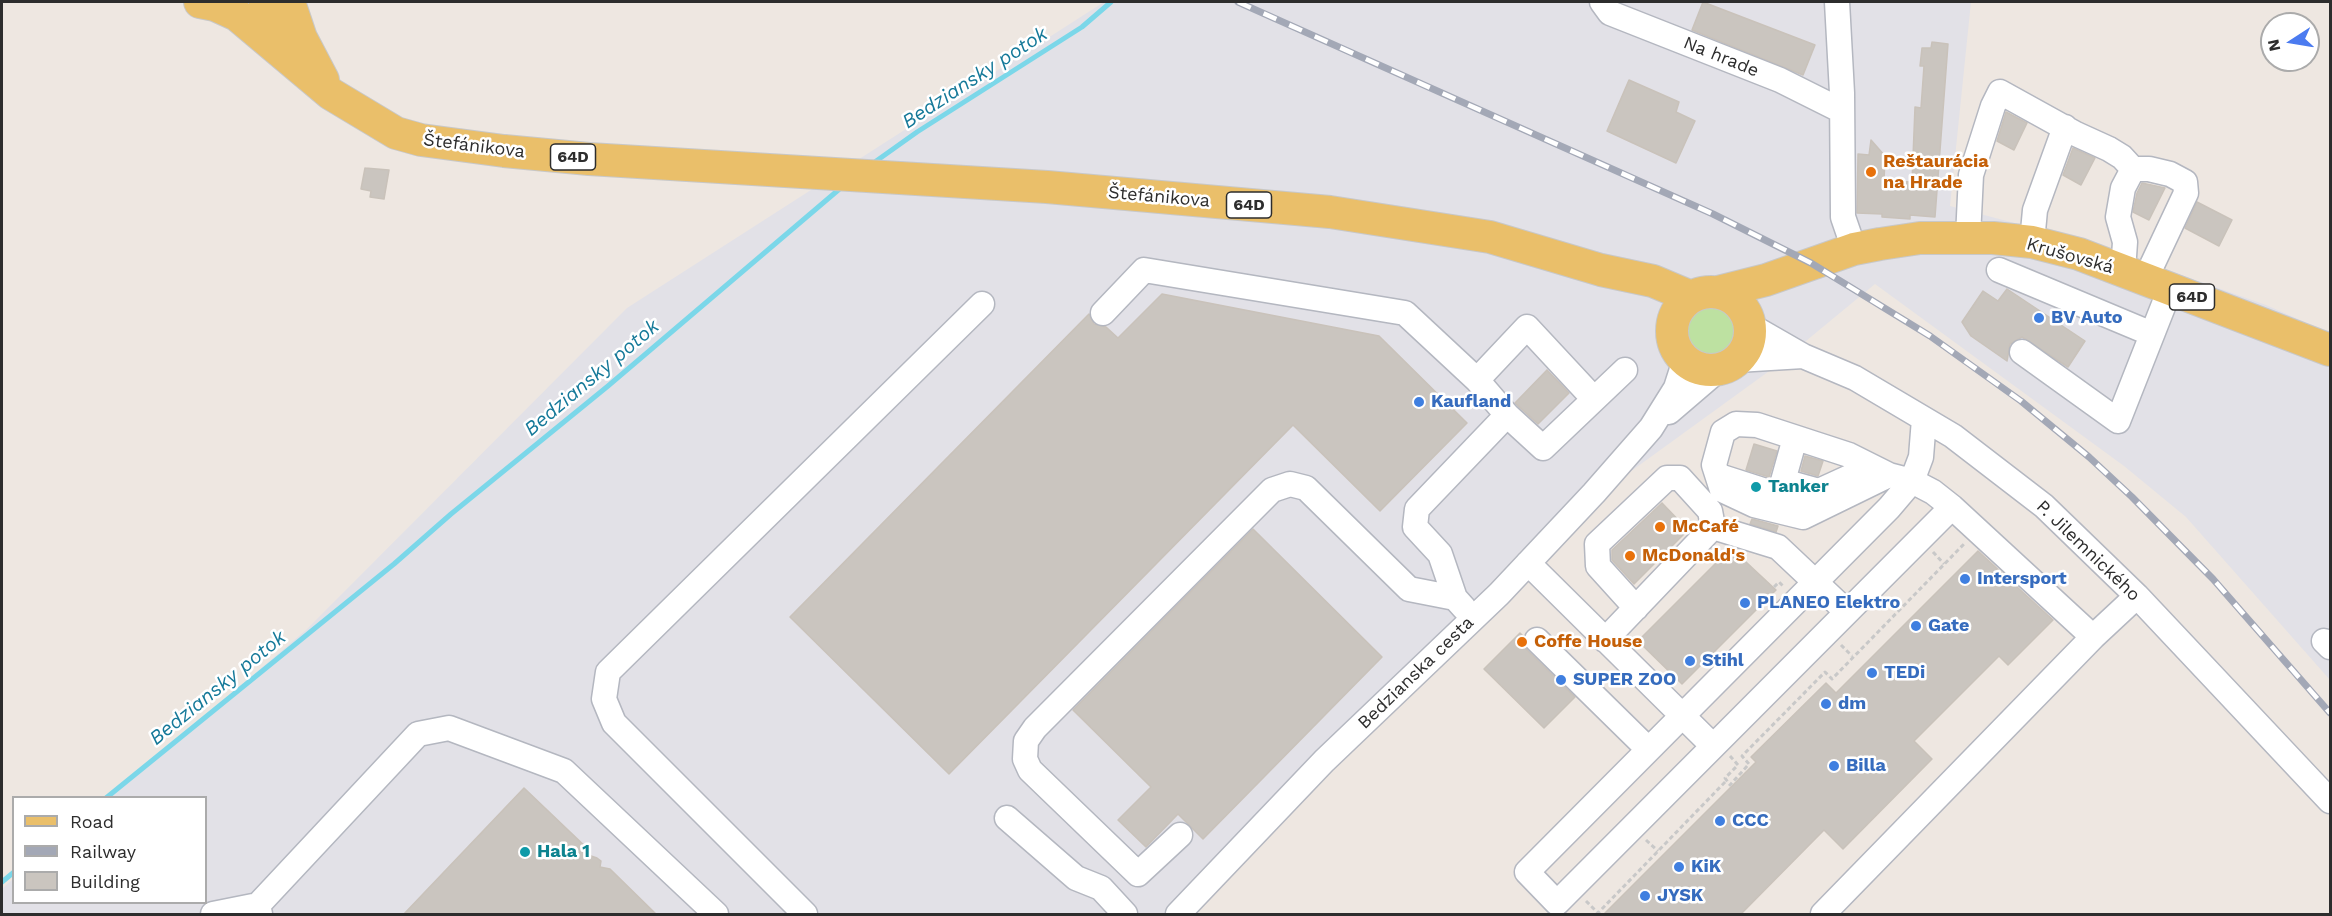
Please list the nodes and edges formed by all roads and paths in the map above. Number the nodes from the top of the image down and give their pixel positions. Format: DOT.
graph roads {
  1 [pos="200,2"];
  2 [pos="265,2"];
  3 [pos="289,2"];
  4 [pos="299,2"];
  5 [pos="1602,2"];
  6 [pos="1838,2"];
  7 [pos="293,48"];
  8 [pos="1842,111"];
  9 [pos="2065,127"];
  10 [pos="2133,169"];
  11 [pos="1968,237"];
  12 [pos="2032,242"];
  13 [pos="1854,249"];
  14 [pos="1601,270"];
  15 [pos="1999,270"];
  16 [pos="1766,280"];
  17 [pos="2146,280"];
  18 [pos="1705,295"];
  19 [pos="982,304"];
  20 [pos="1103,314"];
  21 [pos="1747,318"];
  22 [pos="1672,322"];
  23 [pos="2152,334"];
  24 [pos="2331,350"];
  25 [pos="2022,352"];
  26 [pos="1803,356"];
  27 [pos="1685,360"];
  28 [pos="1727,365"];
  29 [pos="1625,370"];
  30 [pos="1477,380"];
  31 [pos="1594,399"];
  32 [pos="1507,415"];
  33 [pos="1924,419"];
  34 [pos="1651,428"];
  35 [pos="1791,452"];
  36 [pos="1866,474"];
  37 [pos="1912,481"];
  38 [pos="1952,507"];
  39 [pos="1713,527"];
  40 [pos="1967,541"];
  41 [pos="1528,563"];
  42 [pos="1816,581"];
  43 [pos="2137,596"];
  44 [pos="1455,598"];
  45 [pos="1636,608"];
  46 [pos="1847,612"];
  47 [pos="1473,619"];
  48 [pos="2093,637"];
  49 [pos="1537,640"];
  50 [pos="1605,640"];
  51 [pos="1682,715"];
  52 [pos="1713,746"];
  53 [pos="1737,748"];
  54 [pos="1648,749"];
  55 [pos="1727,781"];
  56 [pos="2331,801"];
  57 [pos="1007,818"];
  58 [pos="1180,835"];
  59 [pos="259,910"];
  60 [pos="1598,913"];
  61 [pos="213,915"];
  62 [pos="716,915"];
  63 [pos="806,915"];
  64 [pos="1125,915"];
  65 [pos="1178,915"];
  66 [pos="1823,915"];
  1 -- 7 [label="main road, 64D"];
  2 -- 7 [label="main road, 64D"];
  3 -- 7 [label="main road, 64D"];
  4 -- 7 [label="main road, 64D"];
  5 -- 8 [label="street, Na hrade"];
  6 -- 8 [label="street"];
  7 -- 14 [label="main road, Štefánikova / 64D"];
  8 -- 13 [label="street"];
  9 -- 10 [label="street"];
  9 -- 11 [label="street"];
  9 -- 12 [label="street"];
  10 -- 17 [label="street"];
  10 -- 17 [label="street"];
  11 -- 12 [label="main road, Krušovská / 64D"];
  11 -- 13 [label="main road, Krušovská / 64D"];
  12 -- 17 [label="main road, Krušovská / 64D"];
  13 -- 16 [label="main road, Krušovská / 64D"];
  14 -- 18 [label="main road, 64D"];
  14 -- 22 [label="main road, 64D"];
  15 -- 23 [label="street"];
  16 -- 18 [label="main road, Krušovská / 64D"];
  16 -- 21 [label="main road"];
  17 -- 23 [label="street"];
  17 -- 24 [label="main road, Krušovská / 64D"];
  18 -- 21 [label="main road, 64D"];
  18 -- 22 [label="main road"];
  19 -- 63 [label="street"];
  20 -- 30 [label="street"];
  21 -- 26 [label="street, P. Jilemnického"];
  21 -- 28 [label="main road"];
  22 -- 27 [label="main road"];
  23 -- 25 [label="street"];
  26 -- 28 [label="street, P. Jilemnického"];
  26 -- 33 [label="street, P. Jilemnického"];
  27 -- 28 [label="main road"];
  27 -- 34 [label="street, Bedzianska cesta"];
  28 -- 34 [label="street, Bedzianska cesta"];
  29 -- 31 [label="street"];
  30 -- 31 [label="street"];
  30 -- 32 [label="street"];
  31 -- 32 [label="street"];
  32 -- 44 [label="street"];
  33 -- 37 [label="street"];
  33 -- 43 [label="street, P. Jilemnického"];
  34 -- 41 [label="street, Bedzianska cesta"];
  35 -- 36 [label="street"];
  35 -- 36 [label="street"];
  35 -- 36 [label="street"];
  36 -- 37 [label="street"];
  37 -- 38 [label="street"];
  37 -- 42 [label="street"];
  38 -- 46 [label="street"];
  38 -- 48 [label="street"];
  39 -- 42 [label="street"];
  39 -- 45 [label="street"];
  39 -- 45 [label="street"];
  40 -- 55 [label="path"];
  41 -- 47 [label="street, Bedzianska cesta"];
  41 -- 50 [label="street"];
  42 -- 46 [label="street"];
  42 -- 51 [label="street"];
  43 -- 48 [label="street"];
  43 -- 56 [label="street, P. Jilemnického"];
  44 -- 47 [label="street"];
  44 -- 58 [label="street"];
  45 -- 50 [label="street"];
  46 -- 52 [label="street"];
  47 -- 65 [label="street, Bedzianska cesta"];
  48 -- 66 [label="street"];
  49 -- 54 [label="street"];
  50 -- 51 [label="street"];
  51 -- 52 [label="street"];
  51 -- 54 [label="street"];
  52 -- 54 [label="street"];
  53 -- 55 [label="path"];
  55 -- 60 [label="path"];
  57 -- 64 [label="street"];
  59 -- 61 [label="street"];
  59 -- 62 [label="street"];
}
